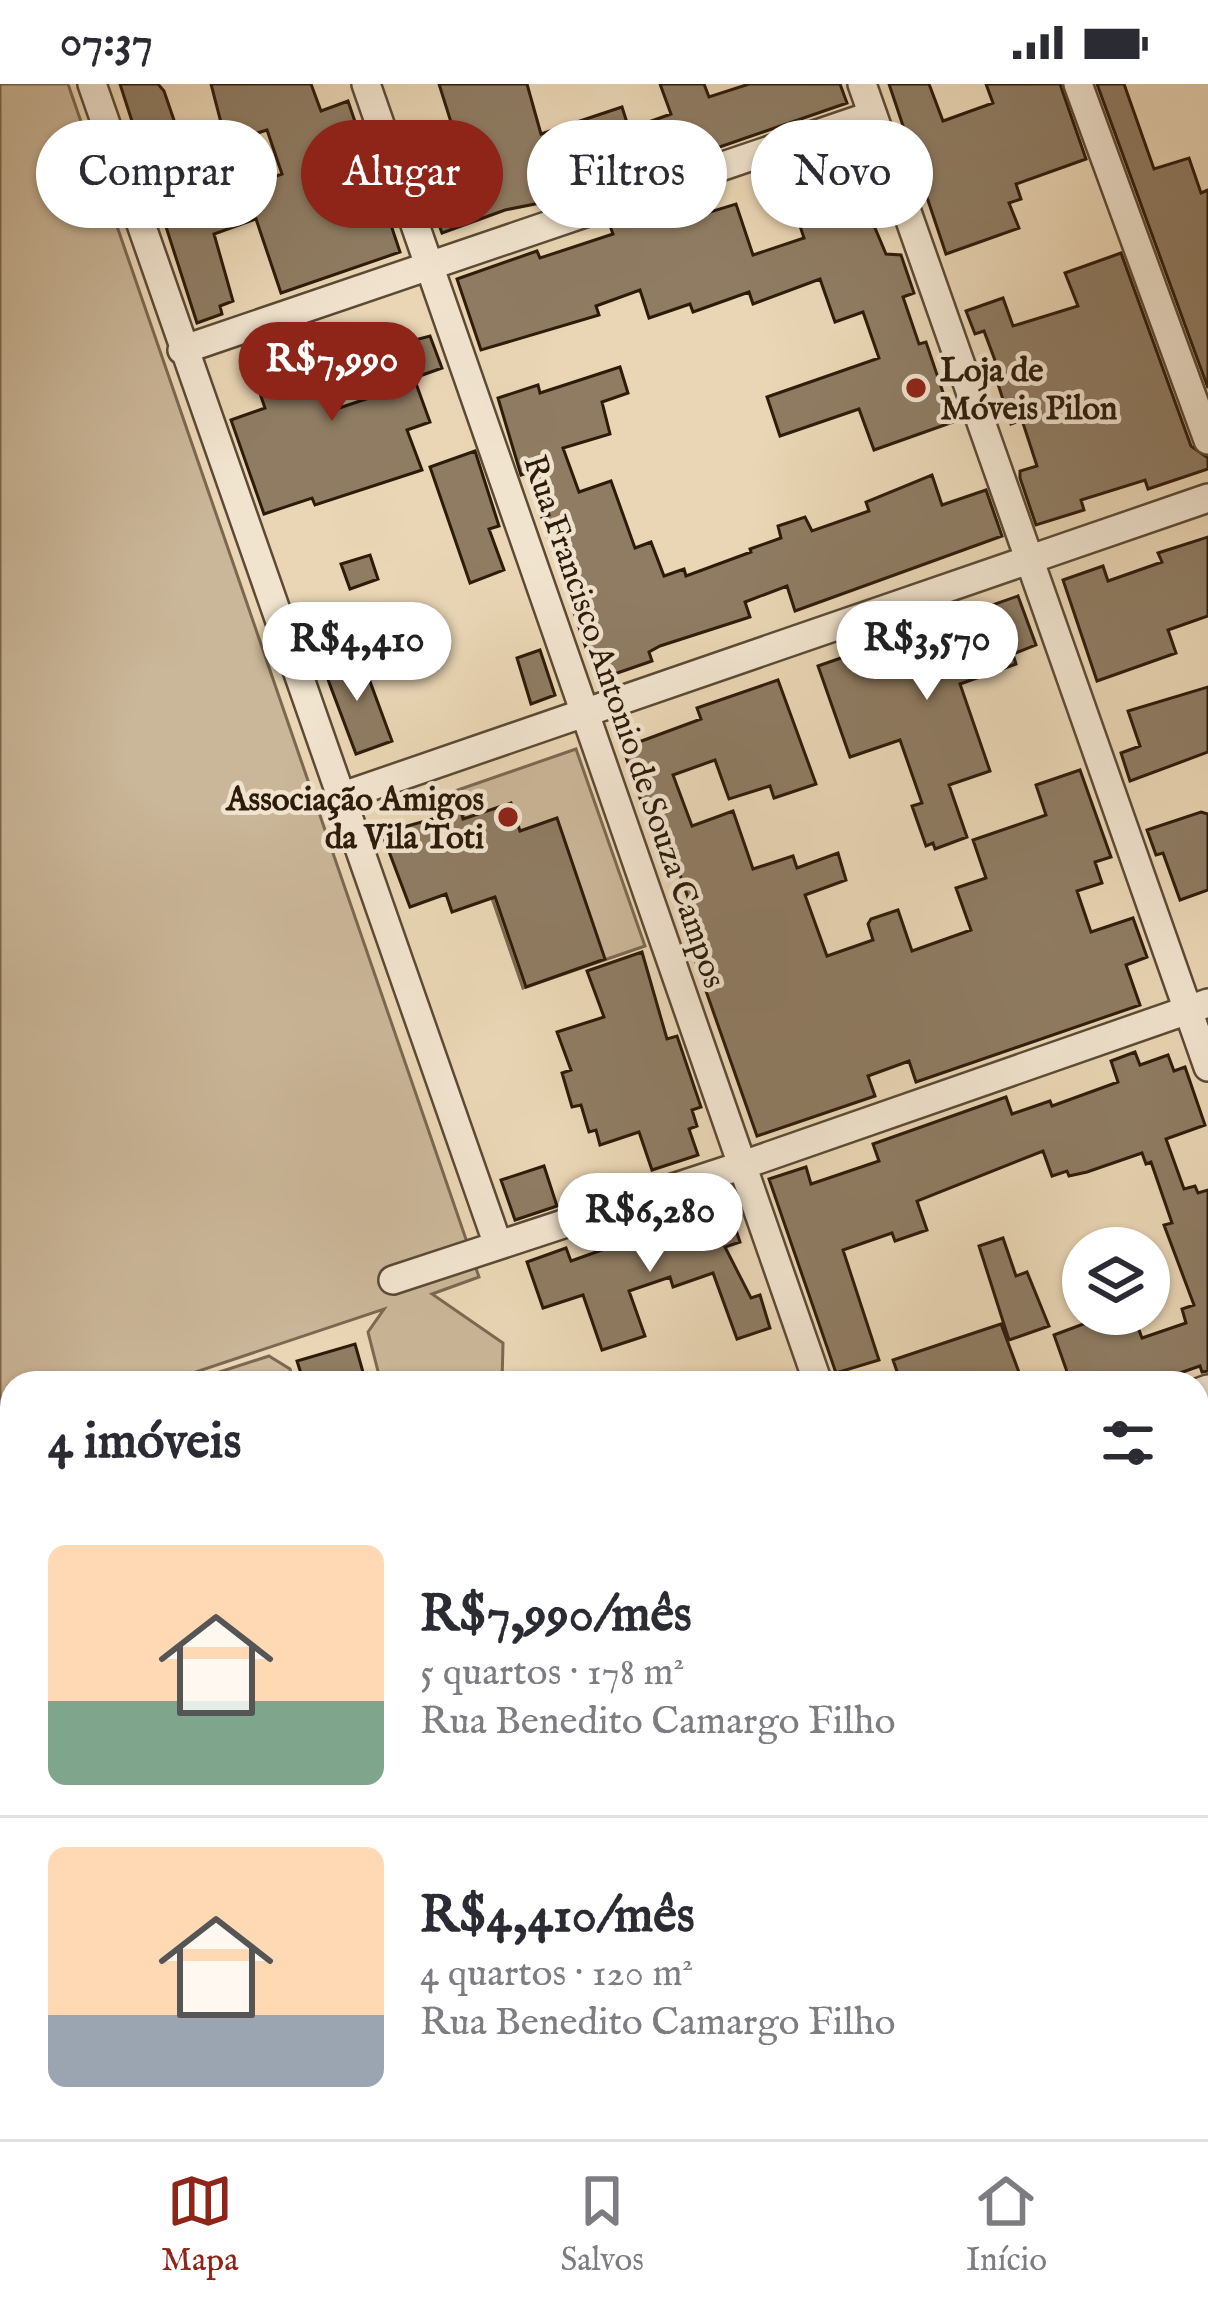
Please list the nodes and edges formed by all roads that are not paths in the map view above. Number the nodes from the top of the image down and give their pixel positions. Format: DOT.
graph roads {
  1 [pos="92,84"];
  2 [pos="366,84"];
  3 [pos="862,84"];
  4 [pos="1078,84"];
  5 [pos="873,115"];
  6 [pos="429,266"];
  7 [pos="182,350"];
  8 [pos="1208,440"];
  9 [pos="1208,498"];
  10 [pos="1031,560"];
  11 [pos="585,715"];
  12 [pos="344,796"];
  13 [pos="1198,1006"];
  14 [pos="1208,1067"];
  15 [pos="743,1166"];
  16 [pos="498,1245"];
  17 [pos="393,1280"];
  18 [pos="814,1371"];
  1 -- 7 [label="street"];
  2 -- 6 [label="street, Rua Francisco Antonio de Souza Campos"];
  3 -- 5 [label="street"];
  4 -- 8 [label="street"];
  5 -- 6 [label="street"];
  5 -- 10 [label="street"];
  6 -- 7 [label="street"];
  6 -- 11 [label="street, Rua Francisco Antonio de Souza Campos"];
  7 -- 12 [label="street"];
  9 -- 10 [label="street"];
  10 -- 11 [label="street"];
  10 -- 13 [label="street"];
  11 -- 12 [label="street"];
  11 -- 15 [label="street, Rua Francisco Antonio de Souza Campos"];
  12 -- 16 [label="street"];
  13 -- 14 [label="street"];
  13 -- 15 [label="street"];
  15 -- 16 [label="street"];
  15 -- 18 [label="street, Rua Francisco Antonio de Souza Campos"];
  16 -- 17 [label="street"];
}
